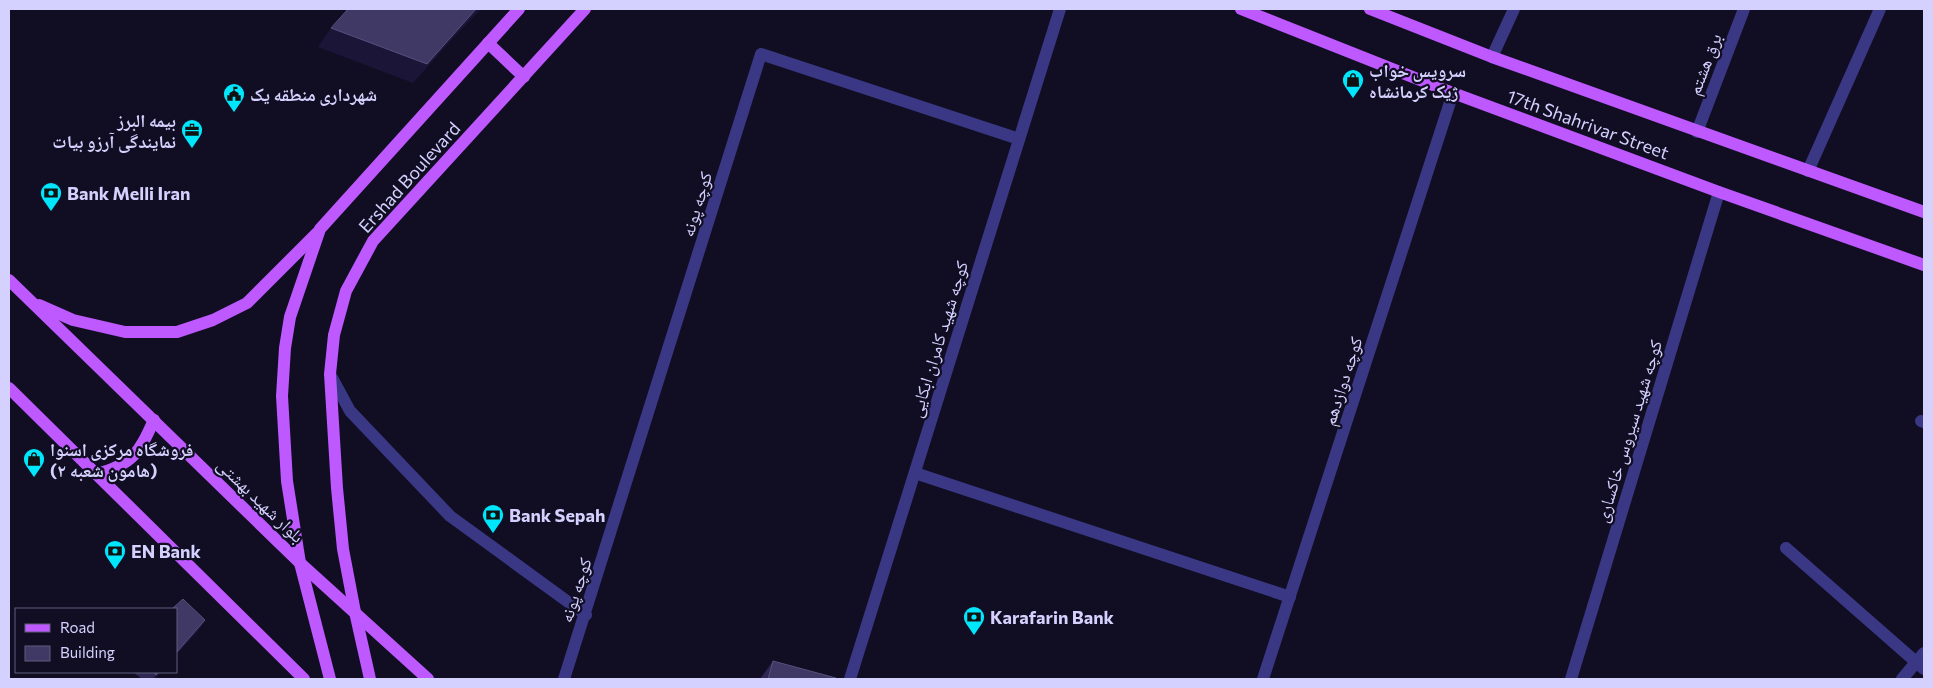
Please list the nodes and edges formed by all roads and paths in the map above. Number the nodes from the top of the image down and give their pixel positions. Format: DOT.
graph roads {
  1 [pos="519,9"];
  2 [pos="585,9"];
  3 [pos="1060,9"];
  4 [pos="1241,9"];
  5 [pos="1370,9"];
  6 [pos="1514,9"];
  7 [pos="1744,9"];
  8 [pos="1880,9"];
  9 [pos="488,43"];
  10 [pos="1492,57"];
  11 [pos="524,77"];
  12 [pos="1453,93"];
  13 [pos="1697,132"];
  14 [pos="1019,139"];
  15 [pos="1808,171"];
  16 [pos="1719,192"];
  17 [pos="1924,212"];
  18 [pos="320,229"];
  19 [pos="1924,265"];
  20 [pos="9,280"];
  21 [pos="30,301"];
  22 [pos="330,374"];
  23 [pos="9,388"];
  24 [pos="154,420"];
  25 [pos="915,473"];
  26 [pos="97,474"];
  27 [pos="1786,548"];
  28 [pos="300,563"];
  29 [pos="1290,597"];
  30 [pos="355,612"];
  31 [pos="586,615"];
  32 [pos="1922,662"];
  33 [pos="304,679"];
  34 [pos="330,679"];
  35 [pos="370,679"];
  36 [pos="428,679"];
  37 [pos="564,679"];
  38 [pos="850,679"];
  39 [pos="1263,679"];
  40 [pos="1571,679"];
  41 [pos="1902,679"];
  1 -- 9 [label="main road, Ershad Boulevard"];
  2 -- 11 [label="main road, Ershad Boulevard"];
  3 -- 14 [label="street, کوچه شهید کامران ابکایی"];
  4 -- 12 [label="main road, 17th Shahrivar Street"];
  5 -- 10 [label="main road, 17th Shahrivar Street"];
  6 -- 10 [label="street"];
  7 -- 13 [label="street, برق هشتم"];
  8 -- 15 [label="street"];
  9 -- 11 [label="main road"];
  9 -- 18 [label="main road, Ershad Boulevard"];
  10 -- 13 [label="main road, 17th Shahrivar Street"];
  11 -- 22 [label="main road, Ershad Boulevard"];
  12 -- 16 [label="main road, 17th Shahrivar Street"];
  12 -- 29 [label="street, کوچه دوازدهم"];
  13 -- 15 [label="main road, 17th Shahrivar Street"];
  14 -- 25 [label="street, کوچه شهید کامران ابکایی"];
  14 -- 31 [label="street, کوچه پونه"];
  15 -- 17 [label="main road, 17th Shahrivar Street"];
  16 -- 19 [label="main road, 17th Shahrivar Street"];
  16 -- 40 [label="street, کوچه شهید سیروس خاکساری"];
  18 -- 21 [label="main road"];
  18 -- 28 [label="main road, Ershad Boulevard"];
  20 -- 21 [label="main road, بلوار شهید بهشتی"];
  21 -- 24 [label="main road, بلوار شهید بهشتی"];
  22 -- 30 [label="main road, Ershad Boulevard"];
  22 -- 31 [label="street"];
  23 -- 26 [label="main road"];
  24 -- 26 [label="main road"];
  24 -- 28 [label="main road, بلوار شهید بهشتی"];
  25 -- 29 [label="street"];
  25 -- 38 [label="street, کوچه شهید کامران ابکایی"];
  26 -- 33 [label="main road"];
  27 -- 32 [label="street"];
  28 -- 30 [label="main road, بلوار شهید بهشتی"];
  28 -- 34 [label="main road, Ershad Boulevard"];
  29 -- 39 [label="street, کوچه دوازدهم"];
  30 -- 35 [label="main road, Ershad Boulevard"];
  30 -- 36 [label="main road, بلوار شهید بهشتی"];
  31 -- 37 [label="street, کوچه پونه"];
  32 -- 41 [label="street"];
}
